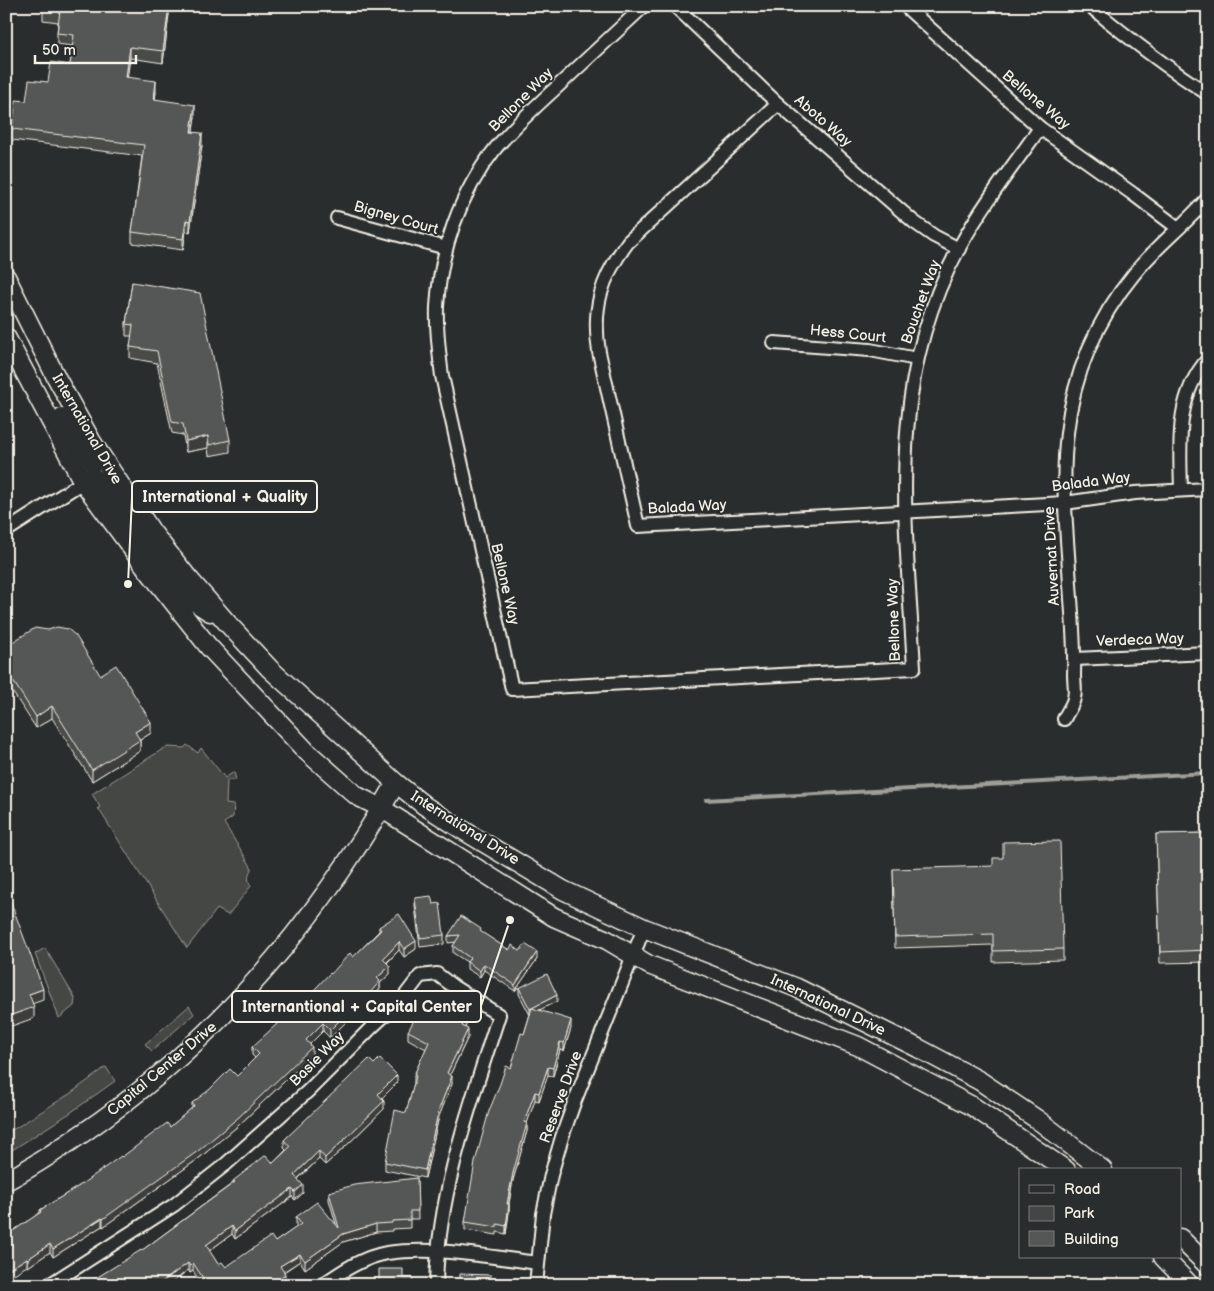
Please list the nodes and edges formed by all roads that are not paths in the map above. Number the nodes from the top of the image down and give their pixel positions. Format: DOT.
graph roads {
  1 [pos="644,6"];
  2 [pos="676,6"];
  3 [pos="906,6"];
  4 [pos="1090,6"];
  5 [pos="1208,94"];
  6 [pos="778,104"];
  7 [pos="1040,128"];
  8 [pos="1208,198"];
  9 [pos="337,218"];
  10 [pos="1178,228"];
  11 [pos="446,248"];
  12 [pos="958,249"];
  13 [pos="6,277"];
  14 [pos="6,337"];
  15 [pos="774,343"];
  16 [pos="917,359"];
  17 [pos="1208,359"];
  18 [pos="102,458"];
  19 [pos="83,482"];
  20 [pos="1208,489"];
  21 [pos="1181,490"];
  22 [pos="1065,503"];
  23 [pos="905,512"];
  24 [pos="6,531"];
  25 [pos="229,625"];
  26 [pos="1208,654"];
  27 [pos="1074,659"];
  28 [pos="1064,719"];
  29 [pos="396,783"];
  30 [pos="381,808"];
  31 [pos="644,928"];
  32 [pos="633,955"];
  33 [pos="1063,1168"];
  34 [pos="1100,1168"];
  35 [pos="6,1181"];
  36 [pos="1182,1240"];
  37 [pos="436,1251"];
  38 [pos="1164,1258"];
  39 [pos="538,1263"];
  40 [pos="1208,1266"];
  41 [pos="49,1285"];
  42 [pos="322,1285"];
  43 [pos="436,1285"];
  44 [pos="536,1285"];
  45 [pos="1190,1285"];
  1 -- 11 [label="street, Bellone Way"];
  2 -- 6 [label="street, Aboto Way"];
  3 -- 7 [label="street, Bellone Way"];
  4 -- 5 [label="street"];
  6 -- 12 [label="street, Aboto Way"];
  6 -- 23 [label="street, Balada Way"];
  7 -- 10 [label="street, Bellone Way"];
  7 -- 12 [label="street, Bouchet Way"];
  8 -- 10 [label="street, Auvernat Drive"];
  9 -- 11 [label="street, Bigney Court"];
  10 -- 22 [label="street, Auvernat Drive"];
  11 -- 23 [label="street, Bellone Way"];
  12 -- 16 [label="street, Bouchet Way"];
  13 -- 18 [label="main road, International Drive"];
  14 -- 18 [label="main road"];
  14 -- 19 [label="main road, International Drive"];
  15 -- 16 [label="street, Hess Court"];
  16 -- 23 [label="street, Bouchet Way"];
  17 -- 21 [label="street"];
  18 -- 25 [label="main road, International Drive"];
  19 -- 24 [label="street"];
  19 -- 25 [label="main road"];
  19 -- 30 [label="main road, International Drive"];
  20 -- 21 [label="street, Balada Way"];
  21 -- 22 [label="street, Balada Way"];
  22 -- 23 [label="street, Balada Way"];
  22 -- 27 [label="street, Auvernat Drive"];
  25 -- 29 [label="main road, International Drive"];
  26 -- 27 [label="street, Verdeca Way"];
  27 -- 28 [label="street, Auvernat Drive"];
  29 -- 30 [label="main road, Capital Center Drive"];
  29 -- 31 [label="main road, International Drive"];
  30 -- 32 [label="main road, International Drive"];
  30 -- 35 [label="main road, Capital Center Drive"];
  31 -- 32 [label="street, Reserve Drive"];
  31 -- 34 [label="main road, International Drive"];
  32 -- 33 [label="main road, International Drive"];
  32 -- 39 [label="street, Reserve Drive"];
  36 -- 40 [label="main road"];
  37 -- 39 [label="street"];
  37 -- 41 [label="street, Basie Way"];
  37 -- 42 [label="street"];
  37 -- 43 [label="street, Basie Way"];
  38 -- 45 [label="main road"];
  39 -- 44 [label="street, Reserve Drive"];
}
